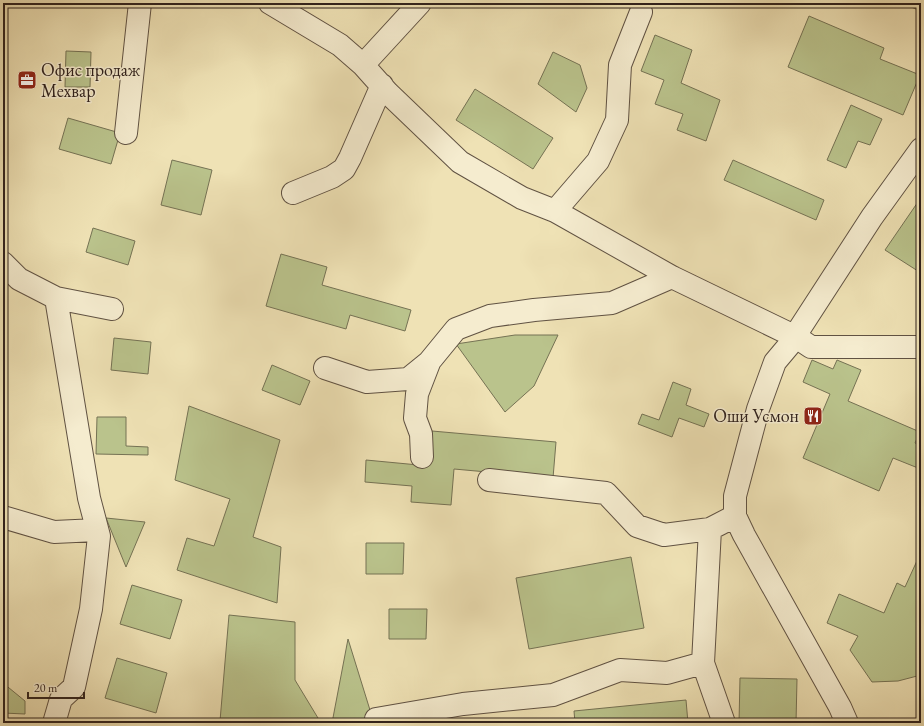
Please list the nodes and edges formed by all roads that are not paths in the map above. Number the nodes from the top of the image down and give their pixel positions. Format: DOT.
graph roads {
  1 [pos="140,3"];
  2 [pos="270,3"];
  3 [pos="420,3"];
  4 [pos="641,12"];
  5 [pos="363,66"];
  6 [pos="382,85"];
  7 [pos="126,133"];
  8 [pos="921,148"];
  9 [pos="293,193"];
  10 [pos="555,211"];
  11 [pos="3,263"];
  12 [pos="672,277"];
  13 [pos="56,298"];
  14 [pos="112,310"];
  15 [pos="796,337"];
  16 [pos="921,347"];
  17 [pos="429,362"];
  18 [pos="324,368"];
  19 [pos="422,457"];
  20 [pos="489,480"];
  21 [pos="736,516"];
  22 [pos="3,517"];
  23 [pos="710,529"];
  24 [pos="97,530"];
  25 [pos="703,663"];
  26 [pos="376,719"];
  27 [pos="54,723"];
  28 [pos="724,723"];
  29 [pos="847,723"];
  1 -- 7 [label="street"];
  2 -- 5 [label="street"];
  3 -- 5 [label="street"];
  4 -- 10 [label="street"];
  5 -- 6 [label="street"];
  6 -- 9 [label="street"];
  6 -- 10 [label="street"];
  8 -- 15 [label="street"];
  10 -- 12 [label="street"];
  11 -- 13 [label="street"];
  12 -- 15 [label="street"];
  12 -- 17 [label="street"];
  13 -- 14 [label="street"];
  13 -- 24 [label="street"];
  15 -- 16 [label="street"];
  15 -- 21 [label="street"];
  17 -- 18 [label="street"];
  17 -- 19 [label="street"];
  20 -- 23 [label="street"];
  21 -- 23 [label="street"];
  21 -- 29 [label="street"];
  22 -- 24 [label="street"];
  23 -- 25 [label="street"];
  24 -- 27 [label="street"];
  25 -- 26 [label="street"];
  25 -- 28 [label="street"];
}
